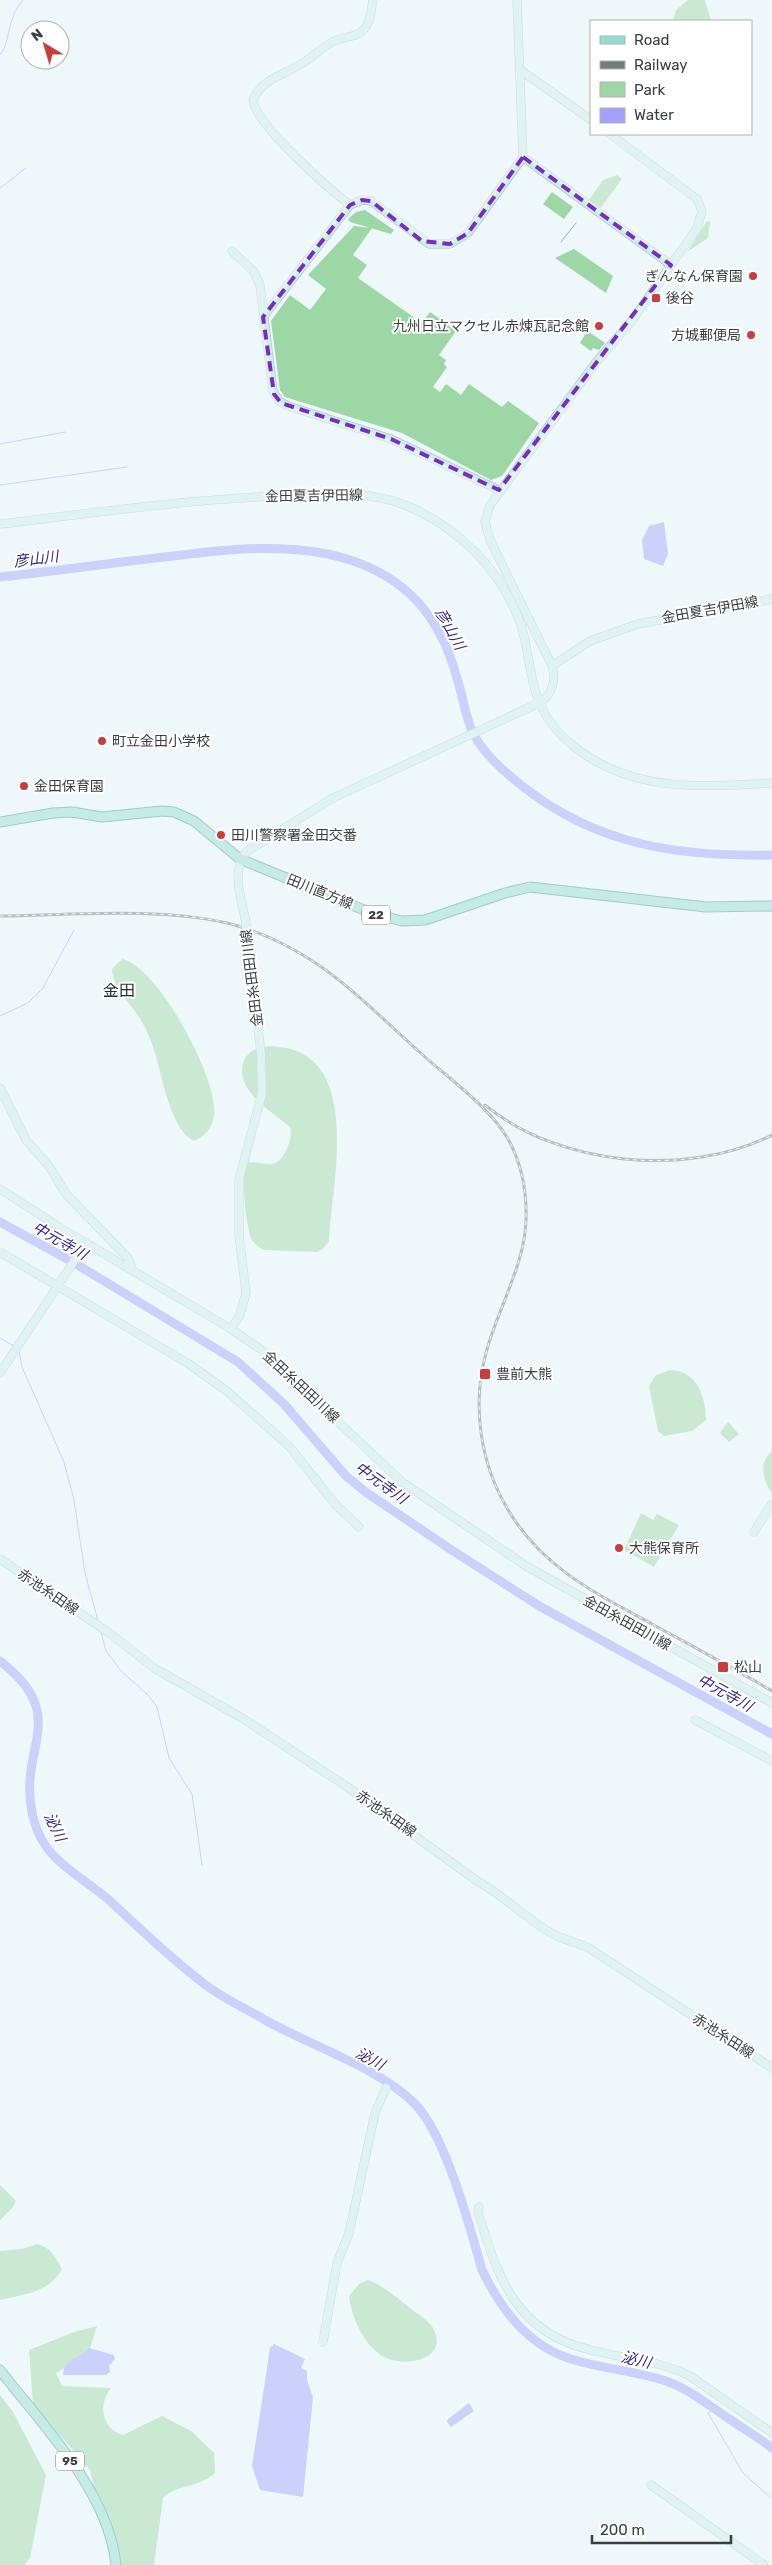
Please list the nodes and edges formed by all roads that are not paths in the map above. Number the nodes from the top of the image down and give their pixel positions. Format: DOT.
graph roads {
  1 [pos="373,0"];
  2 [pos="517,0"];
  3 [pos="519,68"];
  4 [pos="590,119"];
  5 [pos="611,135"];
  6 [pos="523,157"];
  7 [pos="350,205"];
  8 [pos="232,251"];
  9 [pos="671,265"];
  10 [pos="263,317"];
  11 [pos="499,490"];
  12 [pos="0,524"];
  13 [pos="772,599"];
  14 [pos="552,666"];
  15 [pos="537,705"];
  16 [pos="772,783"];
  17 [pos="0,822"];
  18 [pos="240,859"];
  19 [pos="772,906"];
  20 [pos="0,1088"];
  21 [pos="0,1189"];
  22 [pos="86,1243"];
  23 [pos="0,1252"];
  24 [pos="132,1269"];
  25 [pos="59,1285"];
  26 [pos="231,1329"];
  27 [pos="0,1373"];
  28 [pos="772,1504"];
  29 [pos="359,1527"];
  30 [pos="754,1532"];
  31 [pos="0,1559"];
  32 [pos="772,1703"];
  33 [pos="695,1720"];
  34 [pos="772,1761"];
  35 [pos="772,2068"];
  36 [pos="386,2088"];
  37 [pos="479,2207"];
  38 [pos="323,2342"];
  39 [pos="0,2370"];
  40 [pos="772,2433"];
  41 [pos="652,2485"];
  42 [pos="116,2565"];
  43 [pos="764,2565"];
  1 -- 7 [label="street"];
  2 -- 3 [label="street"];
  3 -- 4 [label="street"];
  3 -- 6 [label="street"];
  5 -- 9 [label="street"];
  6 -- 7 [label="street"];
  6 -- 9 [label="street"];
  7 -- 10 [label="street"];
  8 -- 10 [label="street"];
  9 -- 11 [label="street"];
  10 -- 11 [label="street"];
  11 -- 14 [label="street"];
  12 -- 15 [label="street, 金田夏吉伊田線"];
  13 -- 14 [label="street, 金田夏吉伊田線"];
  14 -- 15 [label="street"];
  15 -- 16 [label="street, 金田夏吉伊田線"];
  15 -- 18 [label="street"];
  17 -- 18 [label="main road, 田川直方線 / 22"];
  18 -- 19 [label="main road, 田川直方線 / 22"];
  18 -- 26 [label="street, 金田糸田田川線, bridge"];
  20 -- 24 [label="street"];
  21 -- 22 [label="street"];
  22 -- 24 [label="street"];
  22 -- 25 [label="street"];
  23 -- 25 [label="street"];
  24 -- 26 [label="street"];
  25 -- 27 [label="street"];
  25 -- 29 [label="street"];
  26 -- 32 [label="street, 金田糸田田川線"];
  28 -- 30 [label="street"];
  31 -- 35 [label="street, 赤池糸田線"];
  33 -- 34 [label="street"];
  36 -- 38 [label="street"];
  37 -- 40 [label="street"];
  39 -- 42 [label="main road, 95"];
  41 -- 43 [label="street"];
}
